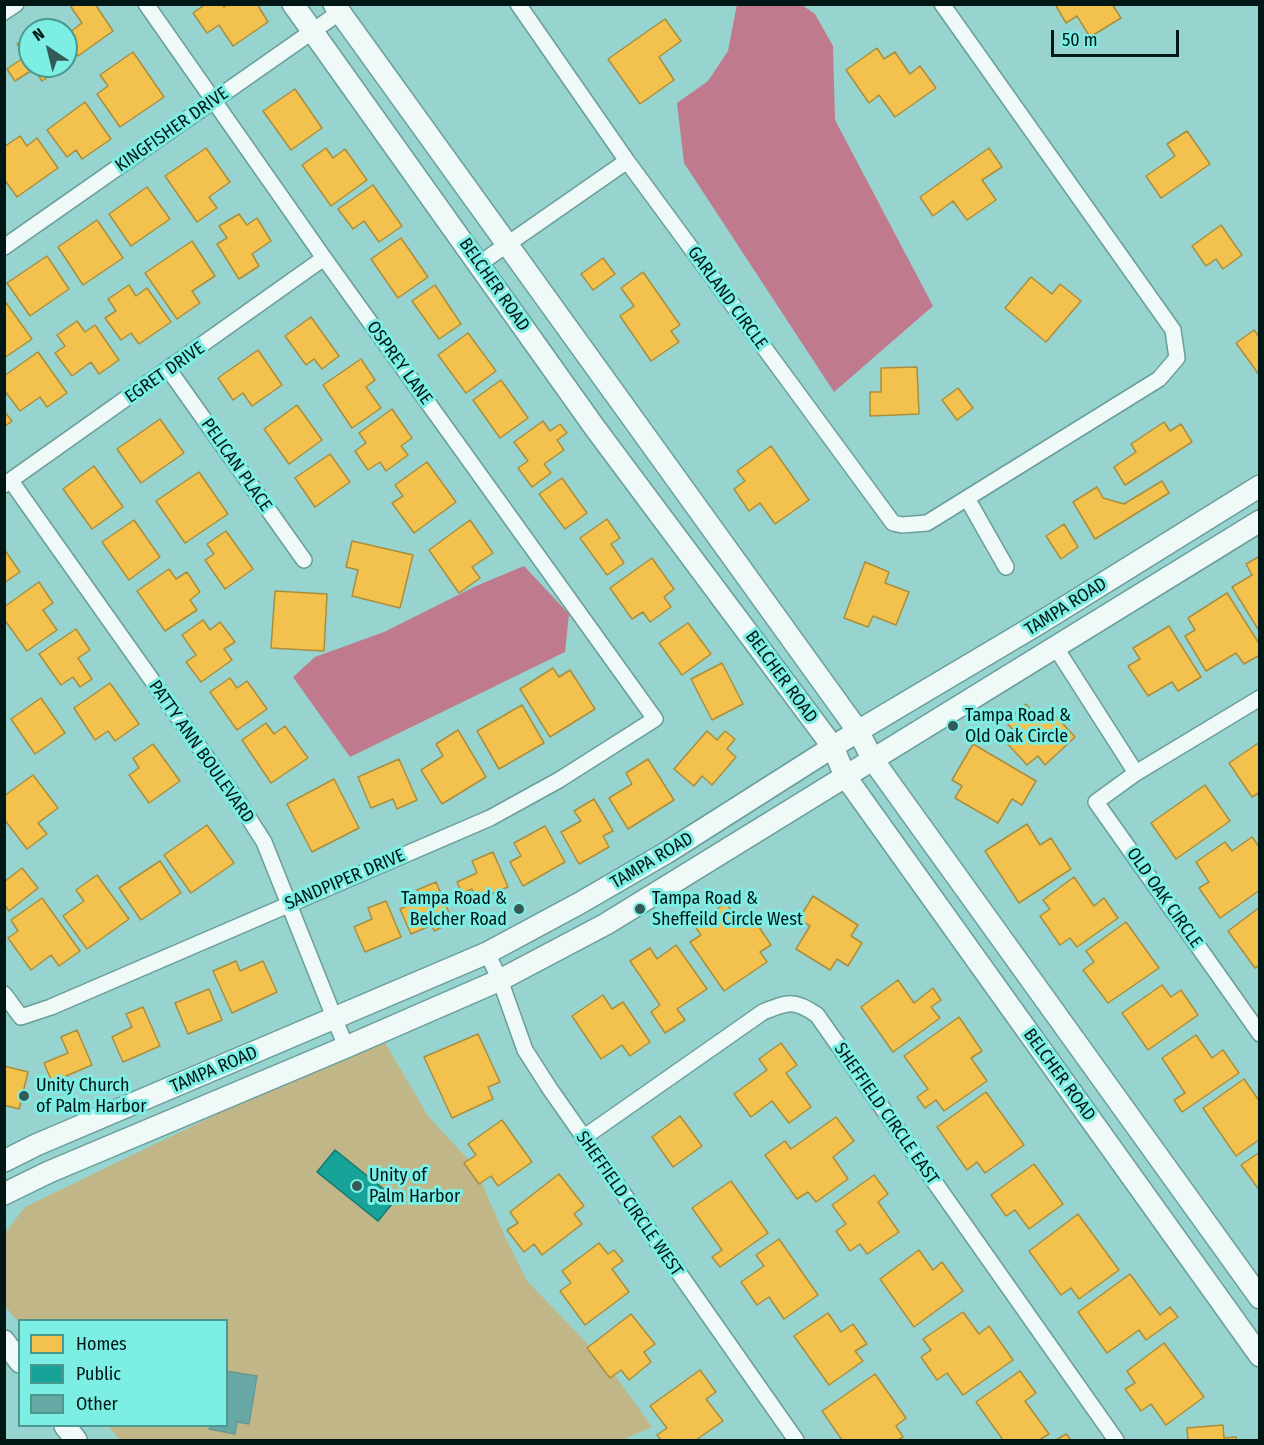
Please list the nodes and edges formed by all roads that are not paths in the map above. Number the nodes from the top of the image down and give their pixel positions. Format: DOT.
graph roads {
  1 [pos="16,4"];
  2 [pos="146,4"];
  3 [pos="294,4"];
  4 [pos="518,4"];
  5 [pos="942,4"];
  6 [pos="337,8"];
  7 [pos="4,12"];
  8 [pos="313,31"];
  9 [pos="215,100"];
  10 [pos="627,161"];
  11 [pos="506,245"];
  12 [pos="4,247"];
  13 [pos="324,258"];
  14 [pos="479,264"];
  15 [pos="169,370"];
  16 [pos="8,483"];
  17 [pos="1260,486"];
  18 [pos="968,500"];
  19 [pos="1260,521"];
  20 [pos="304,560"];
  21 [pos="1006,567"];
  22 [pos="1056,648"];
  23 [pos="1260,698"];
  24 [pos="656,719"];
  25 [pos="858,731"];
  26 [pos="833,747"];
  27 [pos="873,760"];
  28 [pos="1136,773"];
  29 [pos="845,776"];
  30 [pos="290,904"];
  31 [pos="487,953"];
  32 [pos="500,980"];
  33 [pos="4,993"];
  34 [pos="334,1020"];
  35 [pos="1260,1034"];
  36 [pos="346,1047"];
  37 [pos="584,1138"];
  38 [pos="4,1161"];
  39 [pos="4,1194"];
  40 [pos="1260,1298"];
  41 [pos="4,1341"];
  42 [pos="1260,1356"];
  43 [pos="18,1359"];
  44 [pos="66,1427"];
  45 [pos="76,1440"];
  46 [pos="796,1440"];
  47 [pos="1116,1440"];
  1 -- 7 [label="street"];
  2 -- 9 [label="street, OSPREY LANE"];
  3 -- 8 [label="main road, BELCHER ROAD"];
  4 -- 10 [label="street, GARLAND CIRCLE"];
  5 -- 18 [label="street, GARLAND CIRCLE"];
  6 -- 8 [label="street, KINGFISHER DRIVE"];
  6 -- 11 [label="main road, BELCHER ROAD"];
  8 -- 9 [label="street, KINGFISHER DRIVE"];
  8 -- 14 [label="main road, BELCHER ROAD"];
  9 -- 12 [label="street, KINGFISHER DRIVE"];
  9 -- 13 [label="street, OSPREY LANE"];
  10 -- 11 [label="street"];
  10 -- 18 [label="street, GARLAND CIRCLE"];
  11 -- 14 [label="street"];
  11 -- 25 [label="main road, BELCHER ROAD"];
  13 -- 15 [label="street, EGRET DRIVE"];
  13 -- 24 [label="street, OSPREY LANE"];
  14 -- 26 [label="main road, BELCHER ROAD"];
  15 -- 16 [label="street, EGRET DRIVE"];
  15 -- 20 [label="street, PELICAN PLACE"];
  16 -- 30 [label="street, PATTY ANN BOULEVARD"];
  17 -- 25 [label="main road, TAMPA ROAD"];
  18 -- 21 [label="street"];
  19 -- 22 [label="main road, TAMPA ROAD"];
  22 -- 27 [label="main road, TAMPA ROAD"];
  22 -- 28 [label="street"];
  23 -- 28 [label="street, OLD OAK CIRCLE"];
  24 -- 30 [label="street, SANDPIPER DRIVE"];
  25 -- 26 [label="main road, TAMPA ROAD"];
  25 -- 27 [label="main road, BELCHER ROAD"];
  26 -- 29 [label="main road, BELCHER ROAD"];
  26 -- 31 [label="main road, TAMPA ROAD"];
  27 -- 29 [label="main road, TAMPA ROAD"];
  27 -- 40 [label="main road, BELCHER ROAD"];
  28 -- 35 [label="street, OLD OAK CIRCLE"];
  29 -- 32 [label="main road, TAMPA ROAD"];
  29 -- 42 [label="main road, BELCHER ROAD"];
  30 -- 33 [label="street, SANDPIPER DRIVE"];
  30 -- 34 [label="street, PATTY ANN BOULEVARD"];
  31 -- 32 [label="street, SHEFFIELD CIRCLE WEST"];
  31 -- 34 [label="main road, TAMPA ROAD"];
  32 -- 36 [label="main road, TAMPA ROAD"];
  32 -- 37 [label="street, SHEFFIELD CIRCLE WEST"];
  34 -- 36 [label="street, PATTY ANN BOULEVARD"];
  34 -- 38 [label="main road, TAMPA ROAD"];
  36 -- 39 [label="main road, TAMPA ROAD"];
  37 -- 46 [label="street, SHEFFIELD CIRCLE WEST"];
  37 -- 47 [label="street, SHEFFIELD CIRCLE EAST"];
  41 -- 43 [label="main road"];
  44 -- 45 [label="main road"];
}
